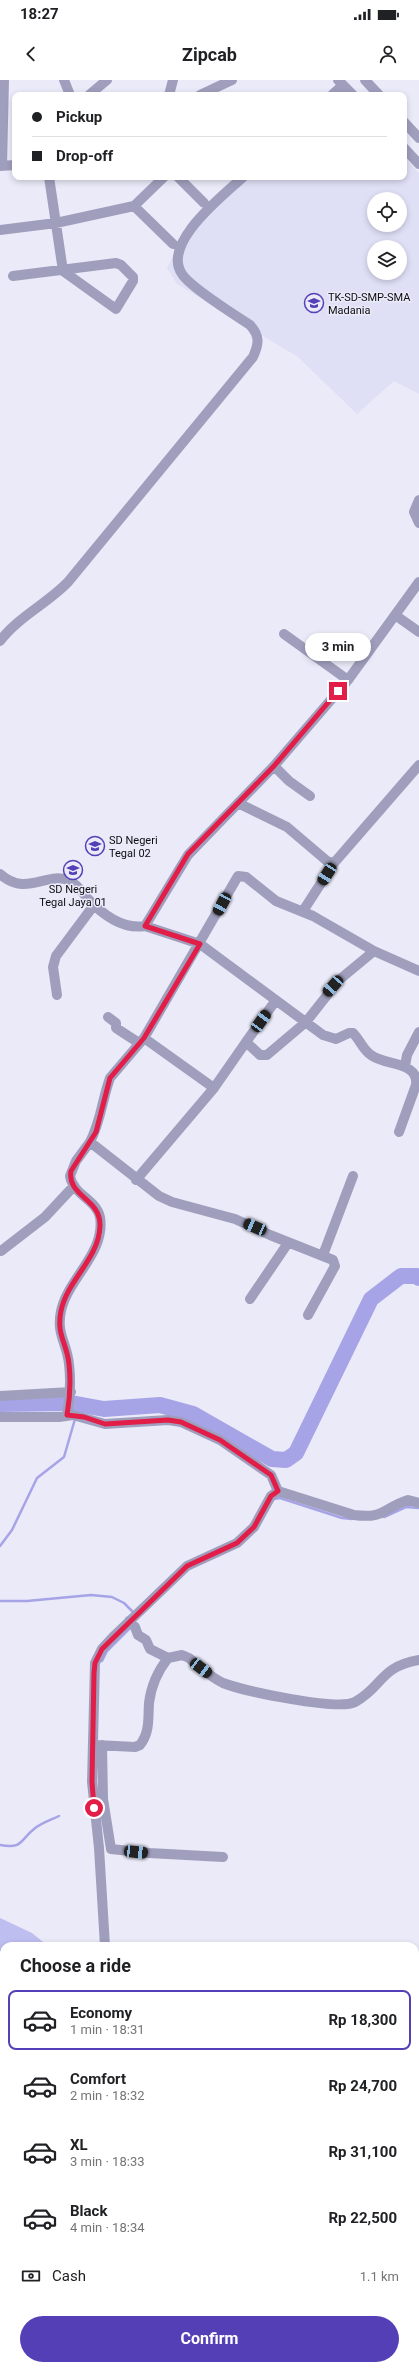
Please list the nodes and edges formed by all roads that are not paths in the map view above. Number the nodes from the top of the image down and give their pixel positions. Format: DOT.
graph roads {
  1 [pos="4,80"];
  2 [pos="64,80"];
  3 [pos="107,80"];
  4 [pos="173,80"];
  5 [pos="232,80"];
  6 [pos="365,80"];
  7 [pos="340,82"];
  8 [pos="69,92"];
  9 [pos="93,92"];
  10 [pos="169,92"];
  11 [pos="206,92"];
  12 [pos="334,92"];
  13 [pos="350,92"];
  14 [pos="376,92"];
  15 [pos="1,115"];
  16 [pos="407,125"];
  17 [pos="419,138"];
  18 [pos="407,151"];
  19 [pos="419,164"];
  20 [pos="12,165"];
  21 [pos="1,166"];
  22 [pos="49,180"];
  23 [pos="161,180"];
  24 [pos="181,180"];
  25 [pos="241,180"];
  26 [pos="204,204"];
  27 [pos="134,206"];
  28 [pos="56,223"];
  29 [pos="0,230"];
  30 [pos="173,244"];
  31 [pos="63,271"];
  32 [pos="13,276"];
  33 [pos="419,500"];
  34 [pos="419,523"];
  35 [pos="419,582"];
  36 [pos="395,615"];
  37 [pos="419,632"];
  38 [pos="284,634"];
  39 [pos="0,641"];
  40 [pos="348,680"];
  41 [pos="419,765"];
  42 [pos="274,766"];
  43 [pos="310,796"];
  44 [pos="238,804"];
  45 [pos="334,863"];
  46 [pos="0,874"];
  47 [pos="94,905"];
  48 [pos="303,911"];
  49 [pos="145,926"];
  50 [pos="200,944"];
  51 [pos="374,951"];
  52 [pos="419,971"];
  53 [pos="57,995"];
  54 [pos="276,1000"];
  55 [pos="108,1016"];
  56 [pos="306,1022"];
  57 [pos="419,1032"];
  58 [pos="141,1040"];
  59 [pos="246,1042"];
  60 [pos="404,1066"];
  61 [pos="418,1079"];
  62 [pos="214,1088"];
  63 [pos="399,1132"];
  64 [pos="90,1142"];
  65 [pos="353,1176"];
  66 [pos="136,1180"];
  67 [pos="74,1187"];
  68 [pos="288,1243"];
  69 [pos="1,1251"];
  70 [pos="323,1255"];
  71 [pos="250,1299"];
  72 [pos="308,1315"];
  73 [pos="71,1392"];
  74 [pos="0,1396"];
  75 [pos="67,1415"];
  76 [pos="0,1417"];
  77 [pos="278,1491"];
  78 [pos="419,1503"];
  79 [pos="132,1624"];
  80 [pos="168,1658"];
  81 [pos="419,1660"];
  82 [pos="97,1745"];
  83 [pos="223,1857"];
  84 [pos="105,1942"];
  1 -- 15 [label="street"];
  2 -- 8 [label="street"];
  3 -- 9 [label="street"];
  4 -- 10 [label="street"];
  5 -- 11 [label="street"];
  6 -- 14 [label="street"];
  7 -- 12 [label="street"];
  7 -- 13 [label="street"];
  15 -- 21 [label="street"];
  16 -- 17 [label="street"];
  18 -- 19 [label="street"];
  20 -- 21 [label="street"];
  22 -- 28 [label="street"];
  23 -- 27 [label="street"];
  24 -- 26 [label="street"];
  25 -- 39 [label="street"];
  27 -- 28 [label="street"];
  27 -- 30 [label="street"];
  28 -- 29 [label="street"];
  28 -- 31 [label="street"];
  31 -- 31 [label="street"];
  31 -- 32 [label="street"];
  33 -- 34 [label="street"];
  35 -- 36 [label="street"];
  36 -- 37 [label="street"];
  36 -- 40 [label="street"];
  38 -- 40 [label="street"];
  40 -- 42 [label="street"];
  41 -- 45 [label="street"];
  42 -- 43 [label="street"];
  42 -- 44 [label="street"];
  44 -- 45 [label="street"];
  44 -- 49 [label="street"];
  45 -- 48 [label="street"];
  46 -- 47 [label="street"];
  47 -- 49 [label="street"];
  47 -- 53 [label="street"];
  48 -- 50 [label="street"];
  48 -- 51 [label="street"];
  49 -- 50 [label="street"];
  50 -- 54 [label="street"];
  50 -- 58 [label="street"];
  51 -- 52 [label="street"];
  51 -- 56 [label="street"];
  54 -- 56 [label="street"];
  54 -- 59 [label="street"];
  55 -- 58 [label="street"];
  56 -- 59 [label="street"];
  56 -- 60 [label="street"];
  57 -- 60 [label="street"];
  58 -- 62 [label="street"];
  58 -- 64 [label="street"];
  59 -- 62 [label="street"];
  60 -- 61 [label="street"];
  61 -- 63 [label="street"];
  62 -- 66 [label="street"];
  64 -- 66 [label="street"];
  64 -- 67 [label="street"];
  65 -- 70 [label="street"];
  66 -- 68 [label="street"];
  67 -- 69 [label="street"];
  67 -- 73 [label="street"];
  68 -- 70 [label="street"];
  68 -- 71 [label="street"];
  70 -- 72 [label="street"];
  73 -- 74 [label="street"];
  73 -- 75 [label="street"];
  75 -- 76 [label="street"];
  75 -- 77 [label="street"];
  77 -- 78 [label="street"];
  77 -- 79 [label="street"];
  79 -- 80 [label="street"];
  79 -- 82 [label="street"];
  80 -- 81 [label="street"];
  80 -- 82 [label="street"];
  82 -- 83 [label="street"];
  82 -- 84 [label="street"];
}
